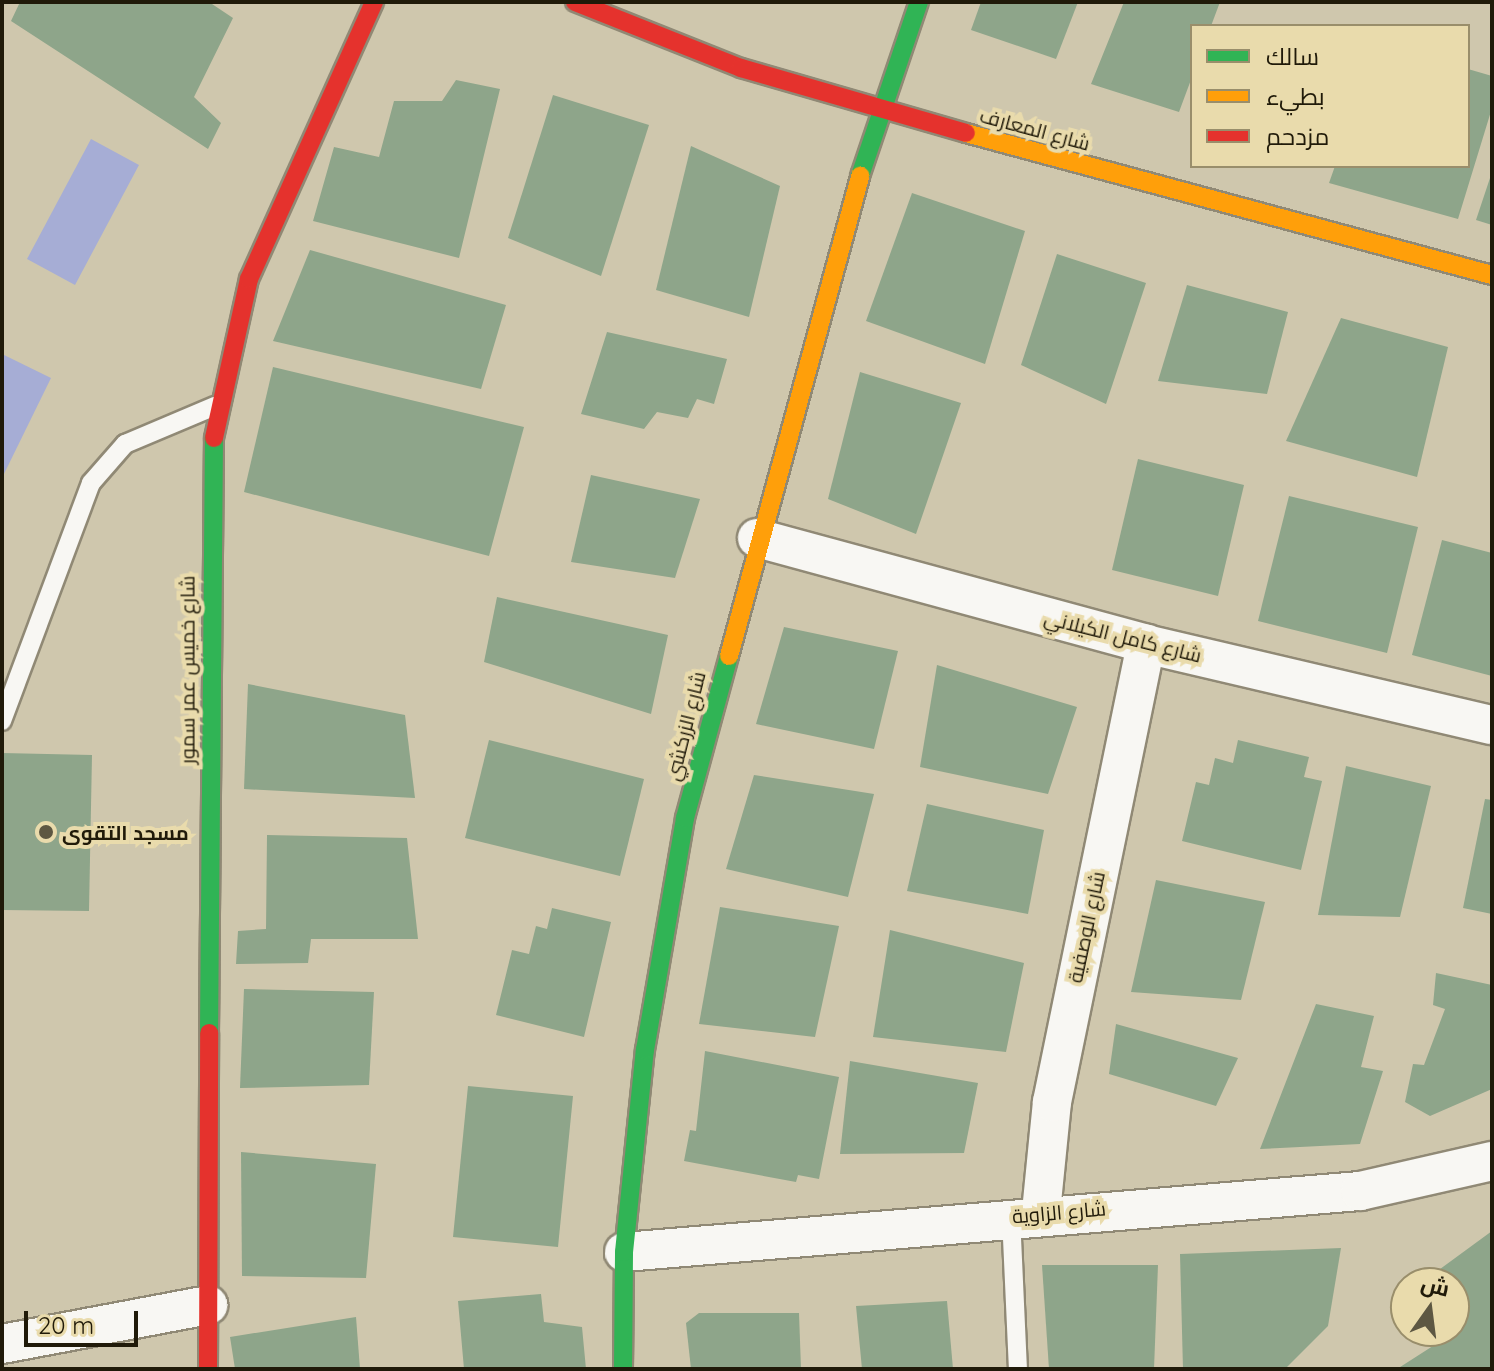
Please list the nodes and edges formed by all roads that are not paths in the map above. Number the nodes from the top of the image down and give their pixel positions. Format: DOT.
graph roads {
  1 [pos="374,2"];
  2 [pos="575,2"];
  3 [pos="919,2"];
  4 [pos="878,109"];
  5 [pos="1492,275"];
  6 [pos="219,404"];
  7 [pos="757,538"];
  8 [pos="1146,644"];
  9 [pos="2,721"];
  10 [pos="1492,725"];
  11 [pos="1492,1161"];
  12 [pos="1026,1214"];
  13 [pos="624,1252"];
  14 [pos="208,1305"];
  15 [pos="2,1344"];
  16 [pos="208,1369"];
  17 [pos="623,1369"];
  18 [pos="1018,1369"];
  1 -- 6 [label="street, شارع خميس عمر سمور"];
  2 -- 4 [label="street, شارع المعارف"];
  3 -- 4 [label="street, شارع الزركشي"];
  4 -- 5 [label="street, شارع المعارف"];
  4 -- 7 [label="street, شارع الزركشي"];
  6 -- 9 [label="lane"];
  6 -- 14 [label="street, شارع خميس عمر سمور"];
  7 -- 8 [label="street, شارع كامل الكيلاني"];
  7 -- 13 [label="street, شارع الزركشي"];
  8 -- 10 [label="street, شارع كامل الكيلاني"];
  8 -- 12 [label="street, شارع الوصفية"];
  11 -- 12 [label="street, شارع الزاوية"];
  12 -- 13 [label="street, شارع الزاوية"];
  12 -- 18 [label="lane"];
  13 -- 17 [label="street, شارع الزركشي"];
  14 -- 15 [label="street"];
  14 -- 16 [label="street, شارع خميس عمر سمور"];
}
